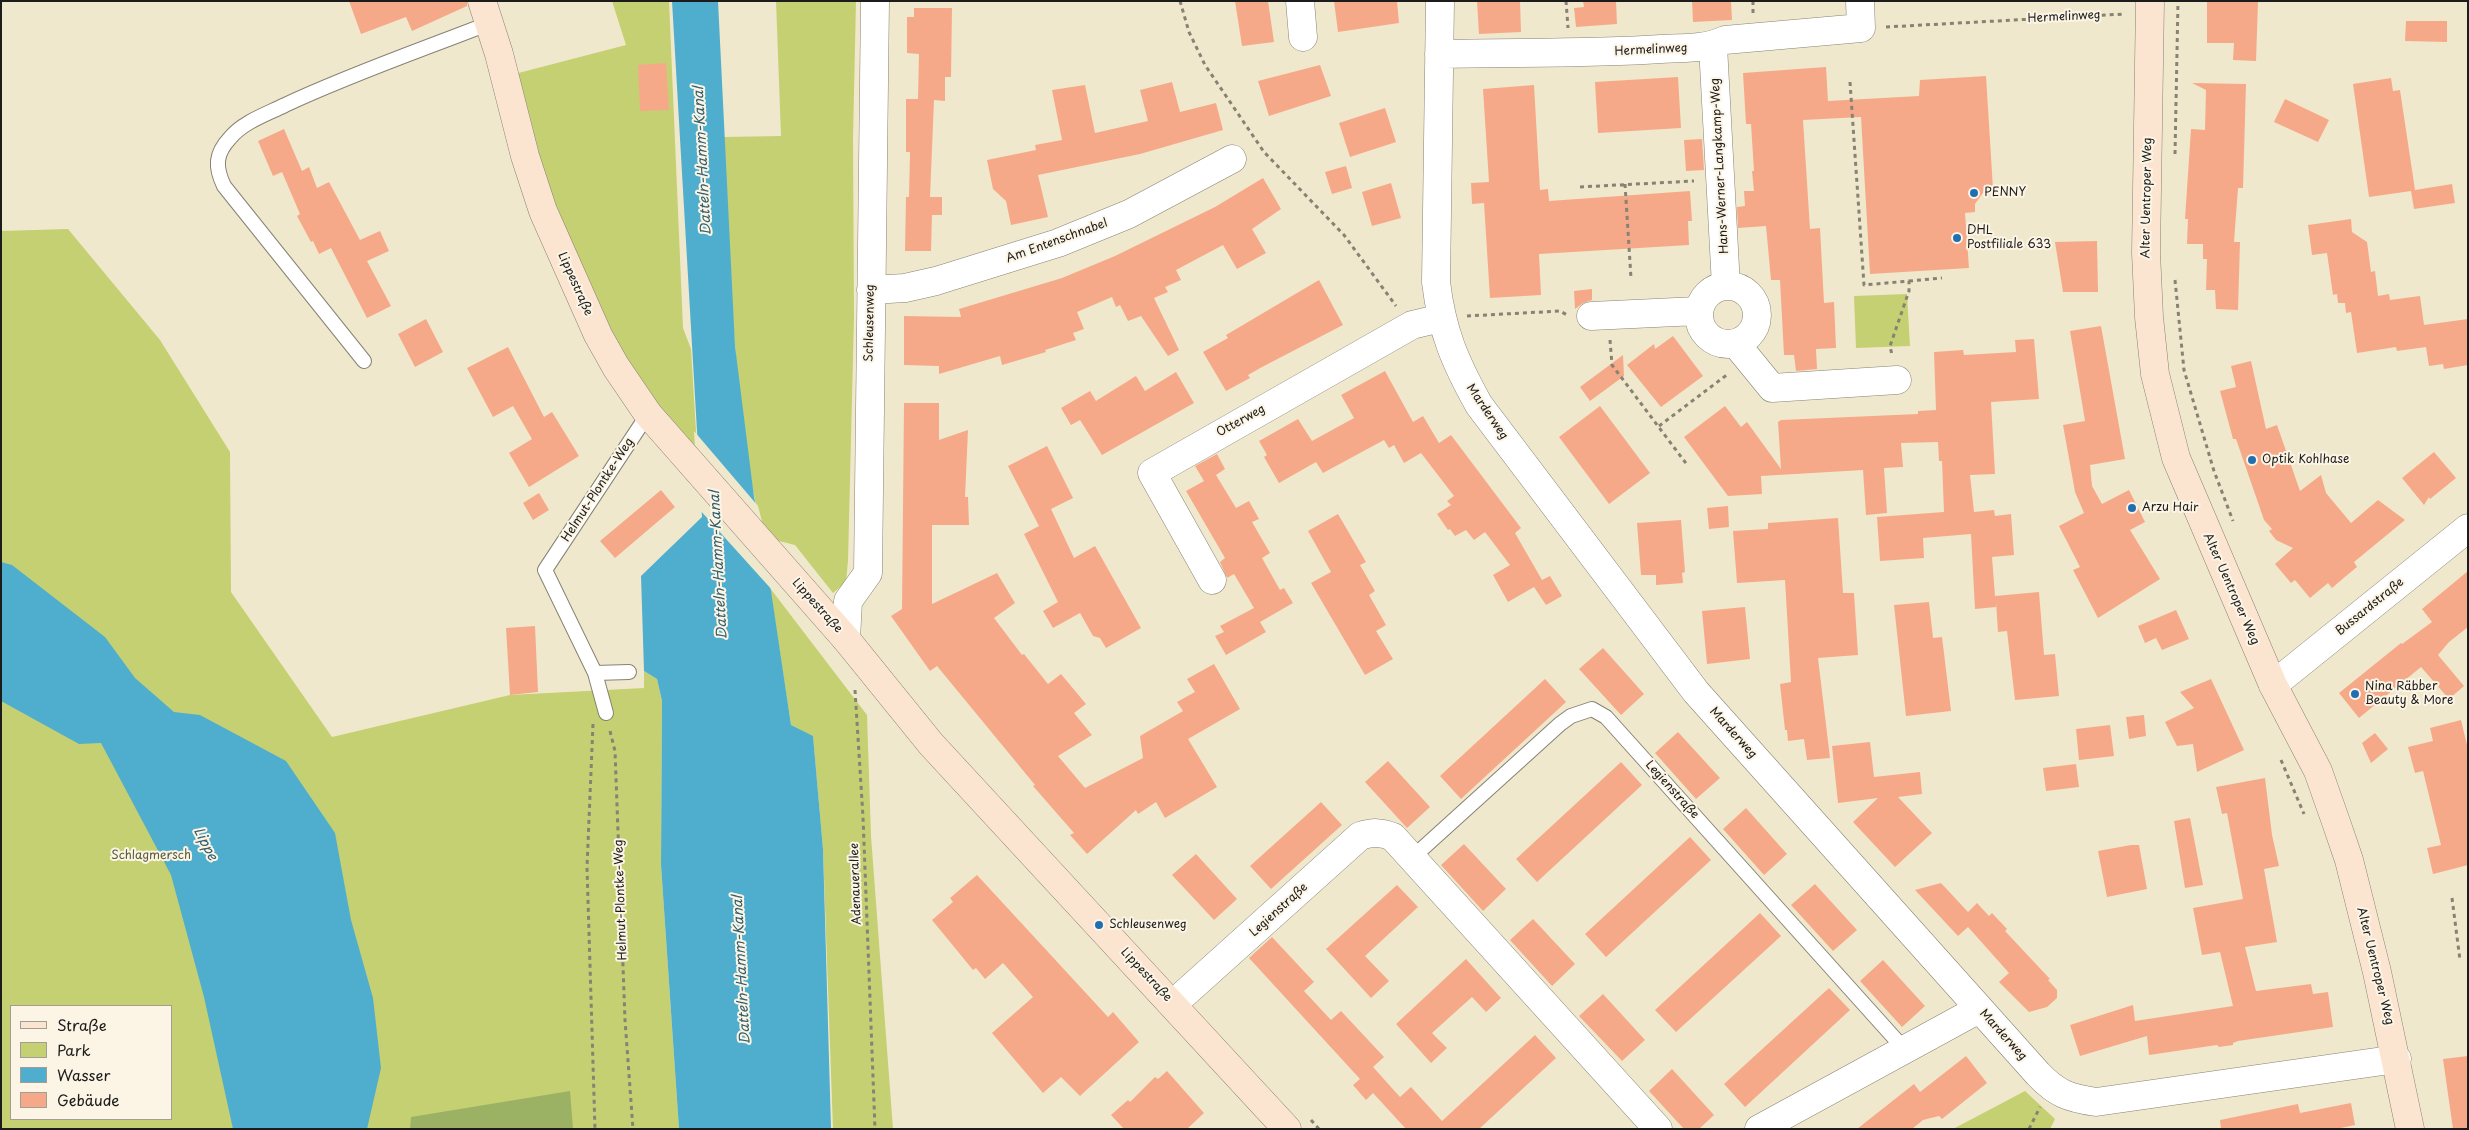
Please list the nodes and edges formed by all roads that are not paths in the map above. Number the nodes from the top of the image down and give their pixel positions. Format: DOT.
graph roads {
  1 [pos="875,1"];
  2 [pos="1300,1"];
  3 [pos="1440,1"];
  4 [pos="1860,1"];
  5 [pos="2140,8"];
  6 [pos="486,12"];
  7 [pos="1303,37"];
  8 [pos="1713,46"];
  9 [pos="1438,54"];
  10 [pos="1232,159"];
  11 [pos="1726,286"];
  12 [pos="871,290"];
  13 [pos="1698,311"];
  14 [pos="1600,316"];
  15 [pos="1441,318"];
  16 [pos="1742,351"];
  17 [pos="364,361"];
  18 [pos="1898,380"];
  19 [pos="648,414"];
  20 [pos="2468,528"];
  21 [pos="1212,580"];
  22 [pos="846,639"];
  23 [pos="629,672"];
  24 [pos="595,673"];
  25 [pos="2273,685"];
  26 [pos="606,713"];
  27 [pos="1412,858"];
  28 [pos="1173,1004"];
  29 [pos="1980,1009"];
  30 [pos="1906,1051"];
  31 [pos="2397,1060"];
  32 [pos="1287,1129"];
  33 [pos="1658,1129"];
  34 [pos="1759,1129"];
  35 [pos="2410,1129"];
  1 -- 12 [label="street, Schleusenweg"];
  2 -- 7 [label="street"];
  3 -- 9 [label="street, Marderweg"];
  4 -- 8 [label="street, Hermelinweg"];
  5 -- 25 [label="main road, Alter Uentroper Weg"];
  6 -- 17 [label="lane"];
  6 -- 19 [label="main road, Lippestraße"];
  8 -- 9 [label="street, Hermelinweg"];
  8 -- 11 [label="street, Hans-Werner-Langkamp-Weg"];
  9 -- 15 [label="street, Marderweg"];
  10 -- 12 [label="street, Am Entenschnabel"];
  11 -- 13 [label="street"];
  11 -- 16 [label="street"];
  12 -- 22 [label="street, Schleusenweg"];
  13 -- 14 [label="street"];
  13 -- 16 [label="street"];
  15 -- 21 [label="street, Otterweg"];
  15 -- 29 [label="street, Marderweg"];
  16 -- 18 [label="street"];
  19 -- 22 [label="main road, Lippestraße"];
  19 -- 24 [label="lane, Helmut-Plontke-Weg"];
  20 -- 25 [label="street, Bussardstraße"];
  22 -- 28 [label="main road, Lippestraße"];
  23 -- 24 [label="lane"];
  24 -- 26 [label="lane, Helmut-Plontke-Weg"];
  25 -- 31 [label="main road, Alter Uentroper Weg"];
  27 -- 28 [label="street, Legienstraße"];
  27 -- 30 [label="lane, Legienstraße"];
  27 -- 33 [label="street, Legienstraße"];
  28 -- 32 [label="main road, Lippestraße"];
  29 -- 30 [label="street"];
  29 -- 31 [label="street, Marderweg"];
  30 -- 34 [label="street"];
  31 -- 35 [label="main road, Alter Uentroper Weg"];
}
